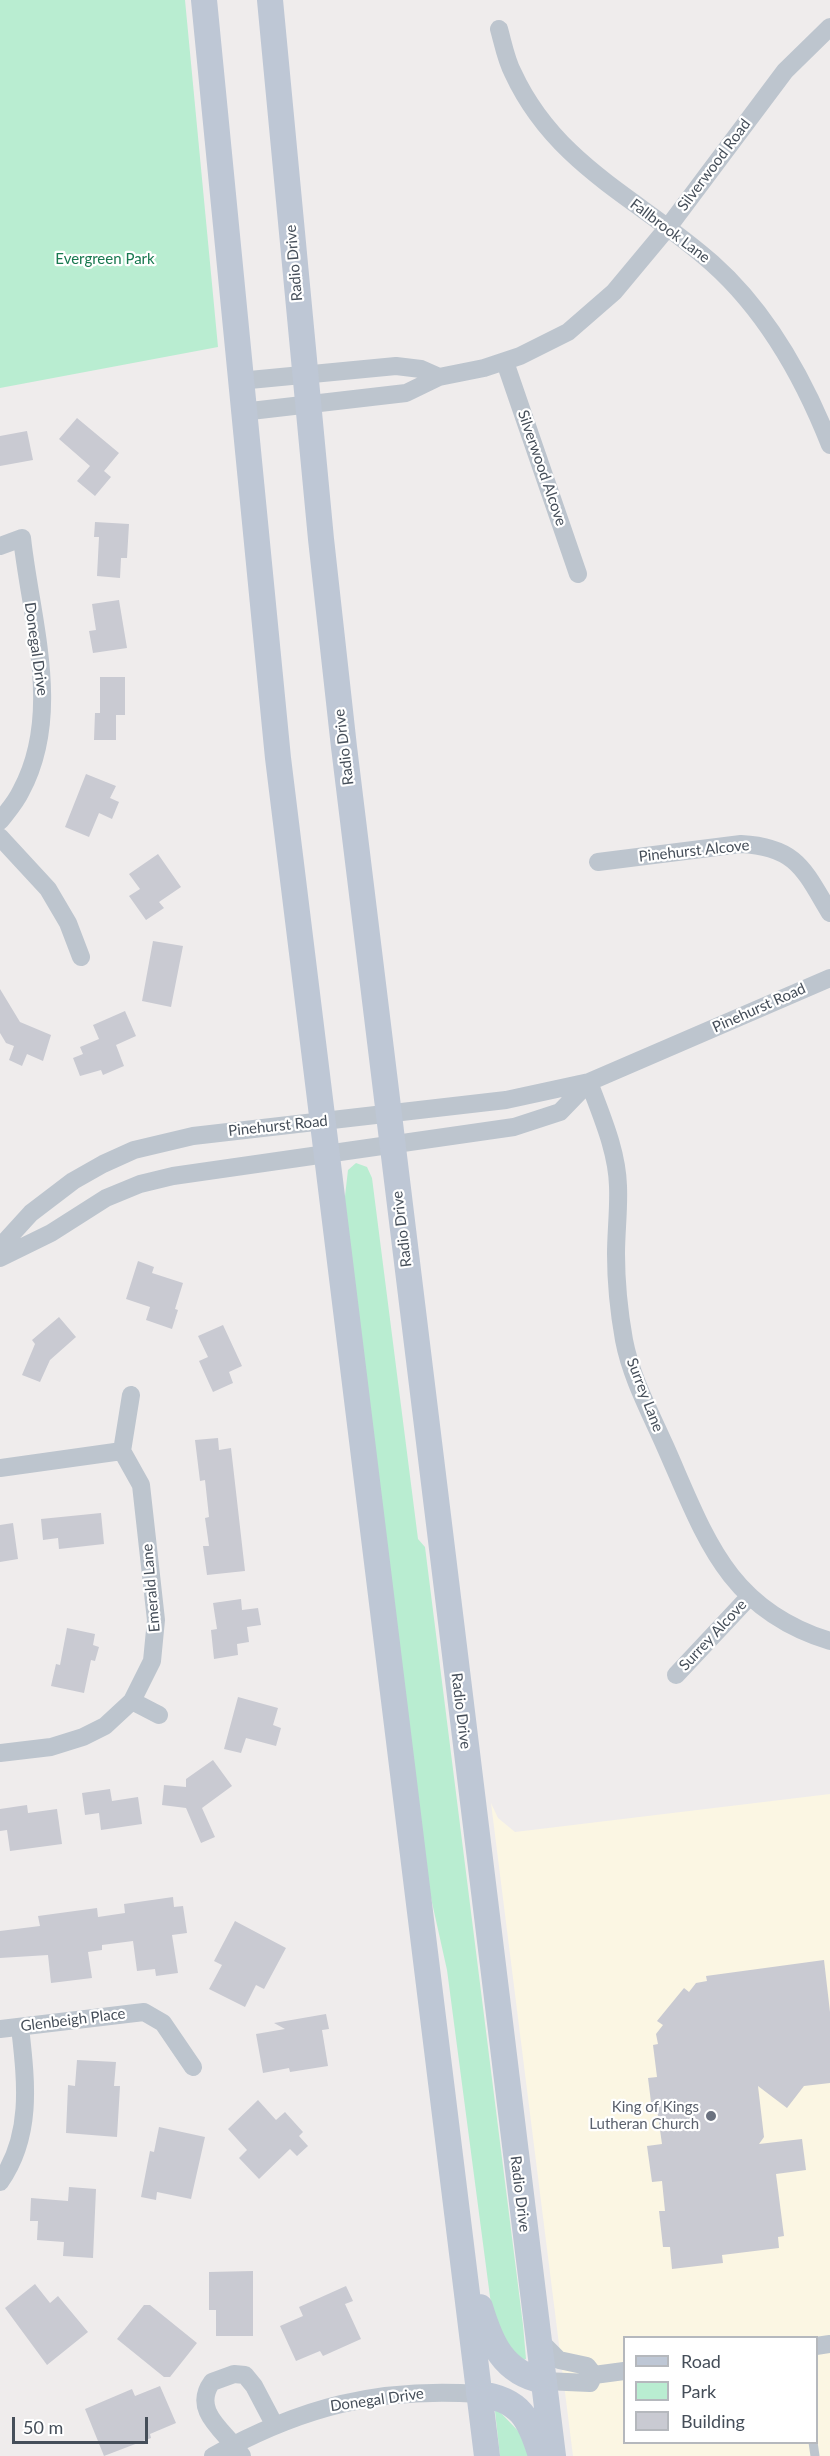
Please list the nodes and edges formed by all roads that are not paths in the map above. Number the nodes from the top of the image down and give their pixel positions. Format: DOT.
graph roads {
  1 [pos="204,0"];
  2 [pos="270,0"];
  3 [pos="830,27"];
  4 [pos="499,29"];
  5 [pos="669,226"];
  6 [pos="505,362"];
  7 [pos="305,374"];
  8 [pos="439,377"];
  9 [pos="239,381"];
  10 [pos="308,405"];
  11 [pos="242,412"];
  12 [pos="830,445"];
  13 [pos="0,546"];
  14 [pos="578,574"];
  15 [pos="0,821"];
  16 [pos="0,837"];
  17 [pos="598,862"];
  18 [pos="830,913"];
  19 [pos="81,957"];
  20 [pos="830,978"];
  21 [pos="589,1082"];
  22 [pos="388,1115"];
  23 [pos="321,1121"];
  24 [pos="392,1144"];
  25 [pos="326,1155"];
  26 [pos="0,1247"];
  27 [pos="0,1258"];
  28 [pos="131,1395"];
  29 [pos="122,1451"];
  30 [pos="0,1468"];
  31 [pos="750,1596"];
  32 [pos="830,1641"];
  33 [pos="676,1675"];
  34 [pos="132,1701"];
  35 [pos="159,1715"];
  36 [pos="0,1753"];
  37 [pos="20,2027"];
  38 [pos="0,2029"];
  39 [pos="193,2067"];
  40 [pos="0,2182"];
  41 [pos="460,2240"];
  42 [pos="538,2339"];
  43 [pos="623,2371"];
  44 [pos="594,2375"];
  45 [pos="544,2381"];
  46 [pos="479,2394"];
  47 [pos="274,2424"];
  48 [pos="239,2450"];
  49 [pos="213,2456"];
  50 [pos="487,2456"];
  51 [pos="541,2456"];
  52 [pos="553,2456"];
  1 -- 9 [label="main road"];
  2 -- 7 [label="main road, Radio Drive"];
  3 -- 5 [label="street, Silverwood Road"];
  4 -- 5 [label="street, Fallbrook Lane"];
  5 -- 6 [label="street, Silverwood Road"];
  5 -- 12 [label="street, Fallbrook Lane"];
  6 -- 8 [label="street, Silverwood Road"];
  6 -- 14 [label="street, Silverwood Alcove"];
  7 -- 8 [label="street"];
  7 -- 9 [label="street"];
  7 -- 10 [label="main road, Radio Drive"];
  8 -- 10 [label="street, Silverwood Road"];
  9 -- 11 [label="main road"];
  10 -- 11 [label="street, Silverwood Road"];
  10 -- 22 [label="main road, Radio Drive"];
  11 -- 23 [label="main road"];
  13 -- 15 [label="street, Donegal Drive"];
  16 -- 19 [label="street"];
  17 -- 18 [label="street, Pinehurst Alcove"];
  20 -- 21 [label="street, Pinehurst Road"];
  21 -- 22 [label="street, Pinehurst Road"];
  21 -- 24 [label="street, Pinehurst Road"];
  21 -- 31 [label="street, Surrey Lane"];
  22 -- 23 [label="street, Pinehurst Road"];
  22 -- 24 [label="main road, Radio Drive"];
  23 -- 25 [label="main road"];
  23 -- 26 [label="street, Pinehurst Road"];
  24 -- 25 [label="street, Pinehurst Road"];
  24 -- 42 [label="main road, Radio Drive"];
  25 -- 27 [label="street, Pinehurst Road"];
  25 -- 41 [label="main road"];
  28 -- 29 [label="street"];
  29 -- 30 [label="street"];
  29 -- 34 [label="street, Emerald Lane"];
  31 -- 32 [label="street, Surrey Lane"];
  31 -- 33 [label="street, Surrey Alcove"];
  34 -- 35 [label="street"];
  34 -- 36 [label="street, Emerald Lane"];
  37 -- 38 [label="street, Glenbeigh Place"];
  37 -- 39 [label="street, Glenbeigh Place"];
  37 -- 40 [label="street"];
  41 -- 45 [label="main road"];
  41 -- 46 [label="main road"];
  42 -- 44 [label="street"];
  42 -- 45 [label="main road, Radio Drive"];
  43 -- 44 [label="street"];
  44 -- 45 [label="street"];
  45 -- 52 [label="main road, Radio Drive"];
  46 -- 47 [label="street, Donegal Drive"];
  46 -- 50 [label="main road"];
  46 -- 51 [label="main road"];
  47 -- 48 [label="street, Donegal Drive"];
  47 -- 48 [label="street"];
  48 -- 49 [label="street, Donegal Drive"];
}
